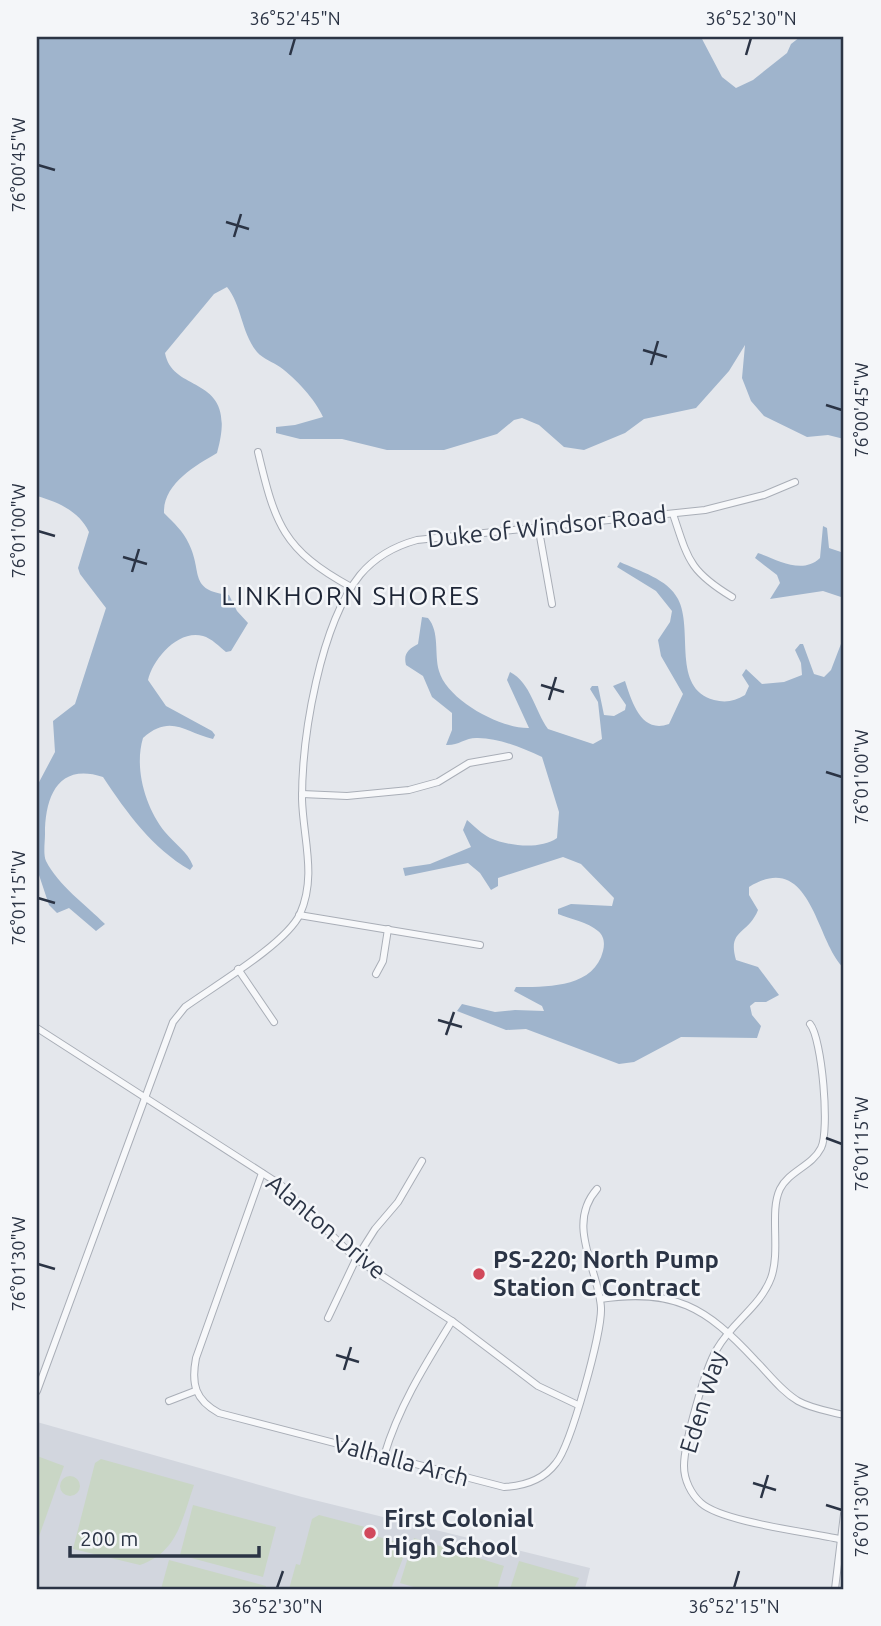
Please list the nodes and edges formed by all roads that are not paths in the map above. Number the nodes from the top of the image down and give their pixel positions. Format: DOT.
graph roads {
  1 [pos="258,452"];
  2 [pos="795,482"];
  3 [pos="673,514"];
  4 [pos="538,525"];
  5 [pos="351,587"];
  6 [pos="732,597"];
  7 [pos="552,604"];
  8 [pos="509,755"];
  9 [pos="302,794"];
  10 [pos="299,915"];
  11 [pos="388,929"];
  12 [pos="480,945"];
  13 [pos="238,969"];
  14 [pos="376,974"];
  15 [pos="274,1022"];
  16 [pos="810,1024"];
  17 [pos="37,1028"];
  18 [pos="142,1099"];
  19 [pos="422,1161"];
  20 [pos="262,1173"];
  21 [pos="597,1189"];
  22 [pos="356,1259"];
  23 [pos="600,1299"];
  24 [pos="328,1318"];
  25 [pos="452,1321"];
  26 [pos="729,1332"];
  27 [pos="37,1391"];
  28 [pos="195,1391"];
  29 [pos="169,1401"];
  30 [pos="578,1405"];
  31 [pos="844,1415"];
  32 [pos="384,1457"];
  33 [pos="844,1514"];
  34 [pos="839,1539"];
  35 [pos="835,1589"];
  1 -- 5 [label="street"];
  2 -- 3 [label="street, Duke of Windsor Road"];
  3 -- 4 [label="street, Duke of Windsor Road"];
  3 -- 6 [label="street"];
  4 -- 5 [label="street, Duke of Windsor Road"];
  4 -- 7 [label="street"];
  5 -- 9 [label="street, Duke of Windsor Road"];
  8 -- 9 [label="street"];
  9 -- 10 [label="street, Duke of Windsor Road"];
  10 -- 11 [label="street"];
  10 -- 13 [label="street, Duke of Windsor Road"];
  11 -- 12 [label="street"];
  11 -- 14 [label="street"];
  13 -- 15 [label="street"];
  13 -- 18 [label="street, Duke of Windsor Road"];
  16 -- 26 [label="street, Eden Way"];
  17 -- 18 [label="street, Alanton Drive"];
  18 -- 20 [label="street, Alanton Drive"];
  18 -- 27 [label="street, Duke of Windsor Road"];
  19 -- 22 [label="street"];
  20 -- 22 [label="street, Alanton Drive"];
  20 -- 28 [label="street"];
  21 -- 23 [label="street, Valhalla Arch"];
  22 -- 24 [label="street"];
  22 -- 25 [label="street, Alanton Drive"];
  23 -- 26 [label="street"];
  23 -- 30 [label="street, Valhalla Arch"];
  25 -- 30 [label="street, Alanton Drive"];
  25 -- 32 [label="street"];
  26 -- 31 [label="street"];
  26 -- 34 [label="street, Eden Way"];
  28 -- 29 [label="street"];
  28 -- 32 [label="street, Valhalla Arch"];
  30 -- 32 [label="street, Valhalla Arch"];
  33 -- 34 [label="street"];
  34 -- 35 [label="street"];
}
